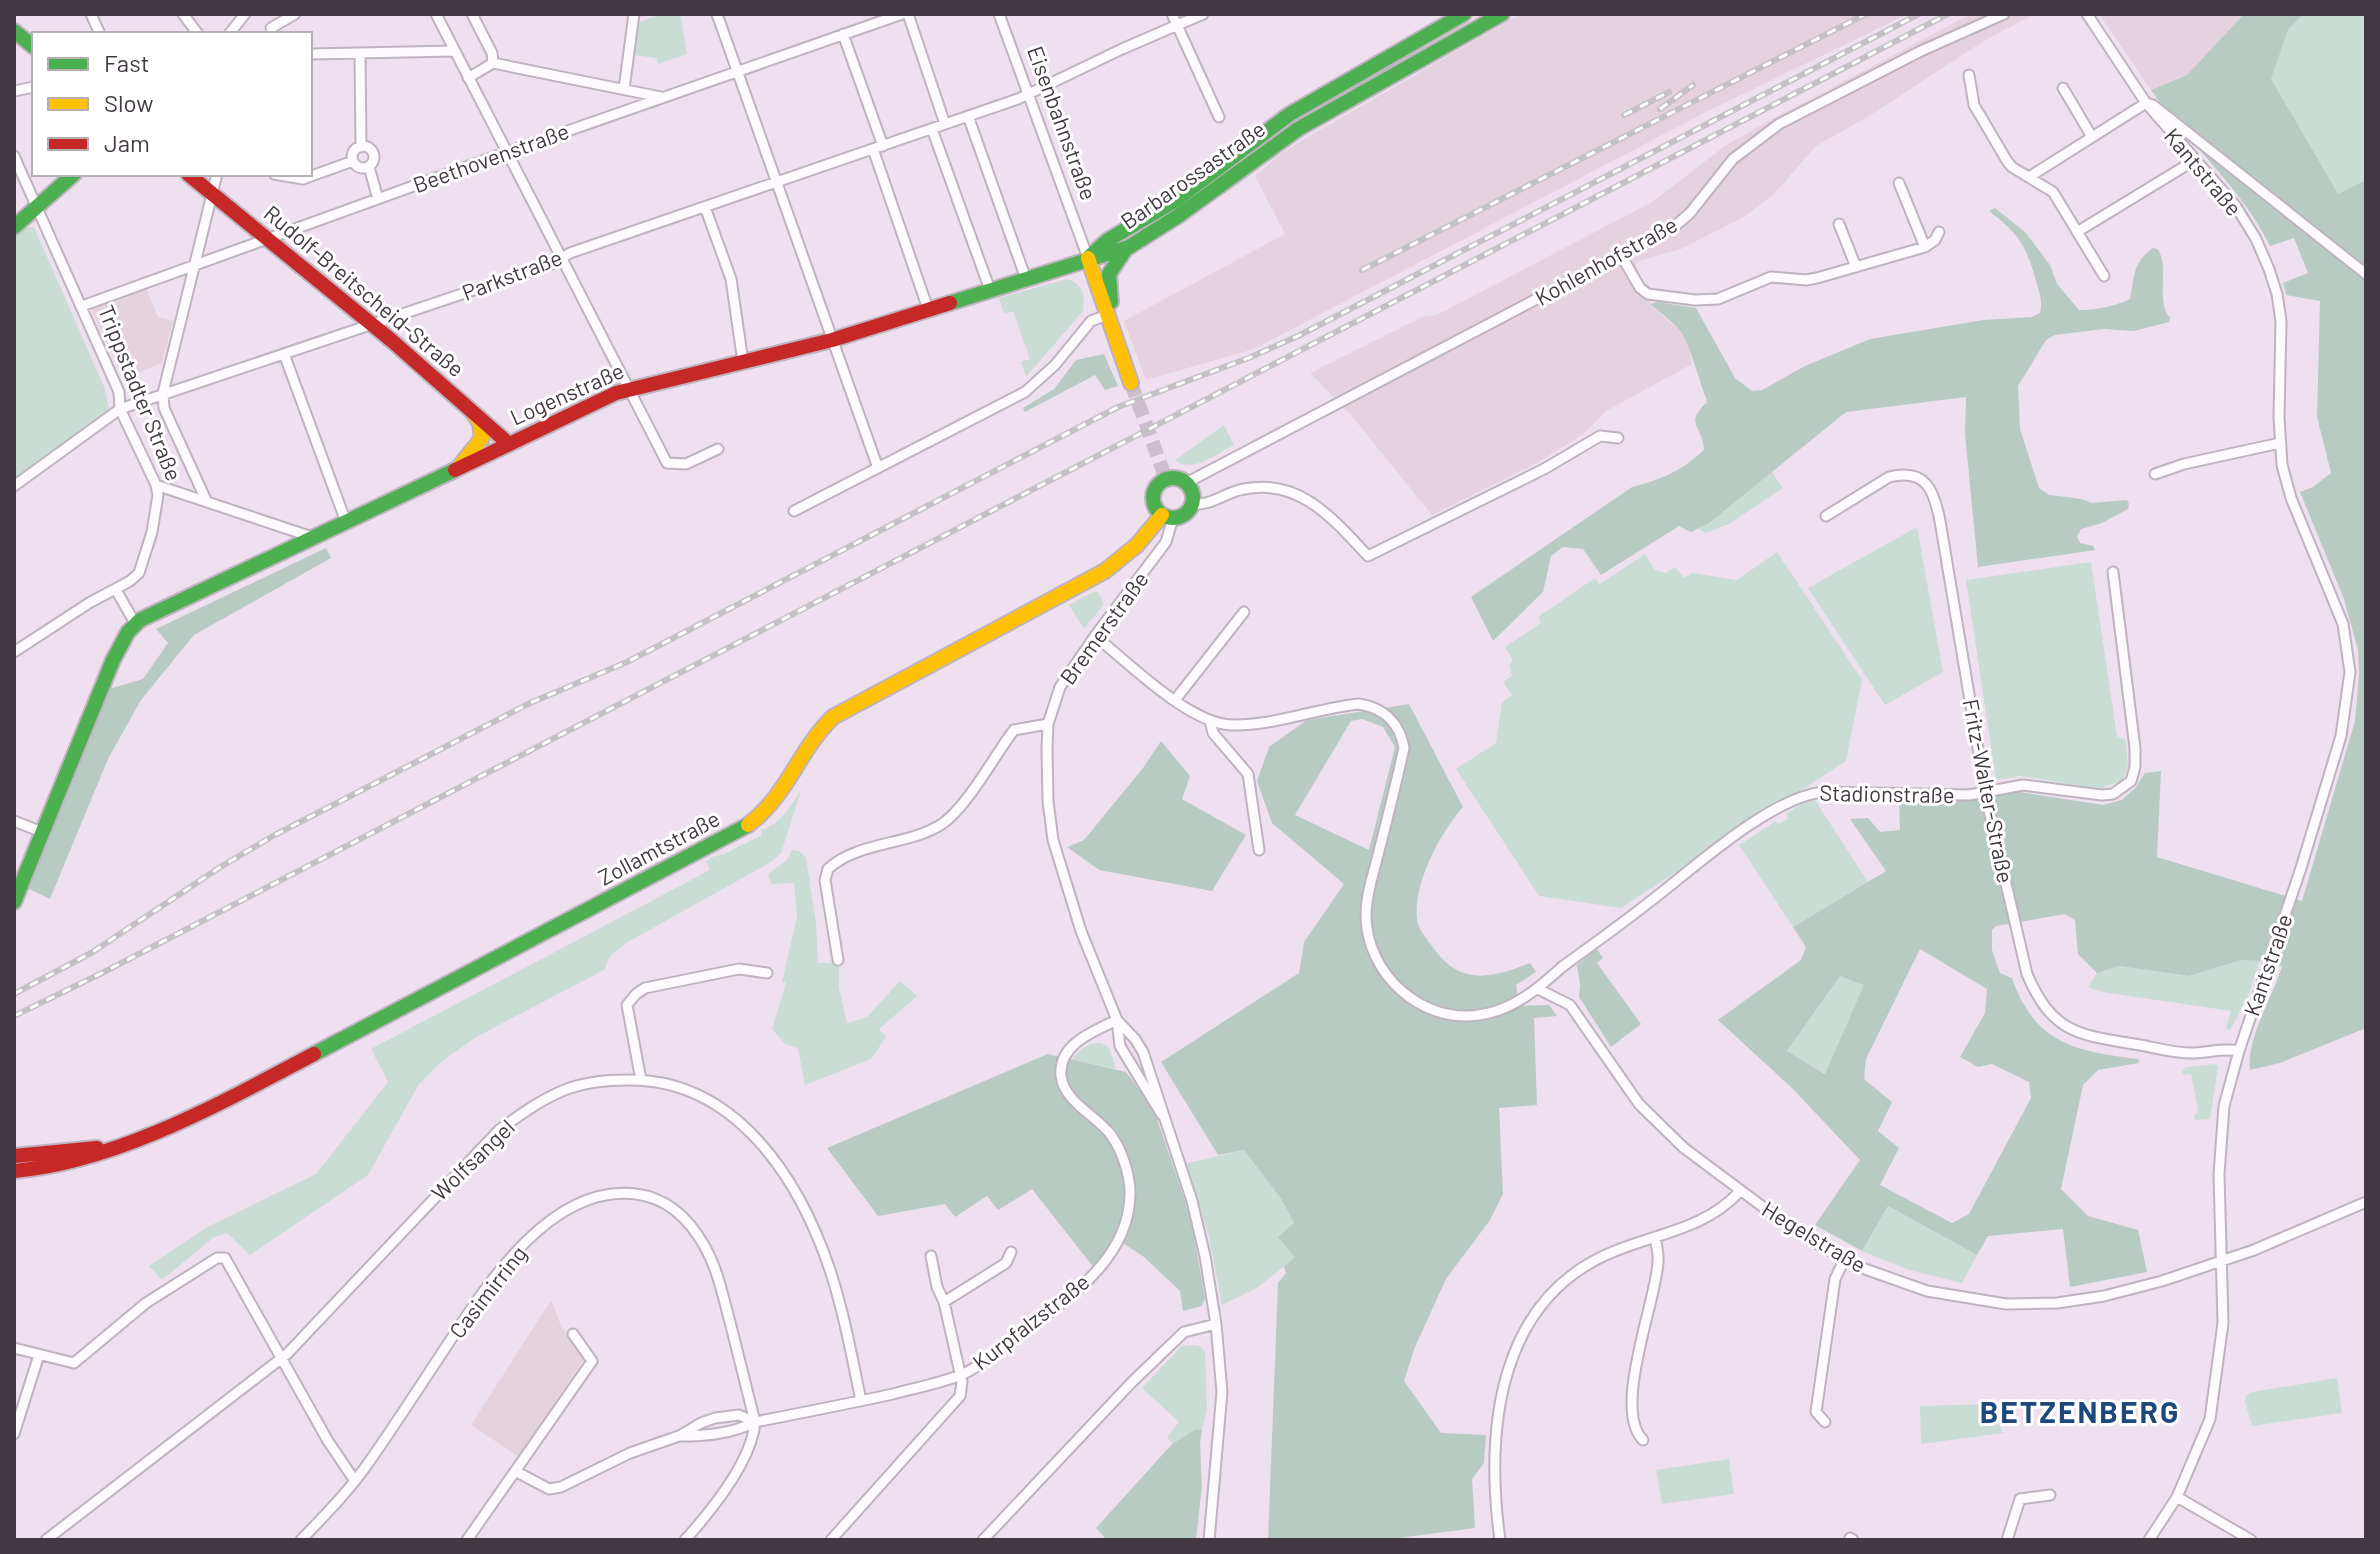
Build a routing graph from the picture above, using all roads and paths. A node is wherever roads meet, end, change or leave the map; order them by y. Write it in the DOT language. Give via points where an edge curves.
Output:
graph roads {
  1 [pos="183,14"];
  2 [pos="245,14"];
  3 [pos="295,14"];
  4 [pos="436,14"];
  5 [pos="472,14"];
  6 [pos="634,14"];
  7 [pos="641,14"];
  8 [pos="717,14"];
  9 [pos="867,14"];
  10 [pos="905,14"];
  11 [pos="999,14"];
  12 [pos="1172,14"];
  13 [pos="1203,14"];
  14 [pos="1464,14"];
  15 [pos="1502,14"];
  16 [pos="2004,14"];
  17 [pos="2087,14"];
  18 [pos="871,25"];
  19 [pos="1177,25"];
  20 [pos="275,29"];
  21 [pos="14,31"];
  22 [pos="196,32"];
  23 [pos="231,32"];
  24 [pos="843,34"];
  25 [pos="32,45"];
  26 [pos="454,51"];
  27 [pos="360,53"];
  28 [pos="312,54"];
  29 [pos="493,63"];
  30 [pos="736,72"];
  31 [pos="1969,75"];
  32 [pos="468,78"];
  33 [pos="2063,88"];
  34 [pos="624,89"];
  35 [pos="1028,94"];
  36 [pos="665,98"];
  37 [pos="2146,103"];
  38 [pos="968,116"];
  39 [pos="1219,117"];
  40 [pos="945,124"];
  41 [pos="932,129"];
  42 [pos="2092,137"];
  43 [pos="361,147"];
  44 [pos="878,147"];
  45 [pos="508,152"];
  46 [pos="14,156"];
  47 [pos="2195,160"];
  48 [pos="353,161"];
  49 [pos="369,167"];
  50 [pos="72,176"];
  51 [pos="190,176"];
  52 [pos="217,176"];
  53 [pos="286,176"];
  54 [pos="311,176"];
  55 [pos="312,176"];
  56 [pos="2029,177"];
  57 [pos="1899,183"];
  58 [pos="775,184"];
  59 [pos="213,195"];
  60 [pos="378,199"];
  61 [pos="36,207"];
  62 [pos="705,207"];
  63 [pos="1839,224"];
  64 [pos="14,227"];
  65 [pos="1939,232"];
  66 [pos="2077,232"];
  67 [pos="265,239"];
  68 [pos="1129,247"];
  69 [pos="1925,247"];
  70 [pos="1621,255"];
  71 [pos="563,258"];
  72 [pos="1088,258"];
  73 [pos="195,264"];
  74 [pos="1856,267"];
  75 [pos="2366,274"];
  76 [pos="2104,276"];
  77 [pos="1026,279"];
  78 [pos="990,290"];
  79 [pos="82,306"];
  80 [pos="928,309"];
  81 [pos="1107,315"];
  82 [pos="373,324"];
  83 [pos="832,340"];
  84 [pos="284,354"];
  85 [pos="743,362"];
  86 [pos="1131,383"];
  87 [pos="630,389"];
  88 [pos="163,393"];
  89 [pos="469,407"];
  90 [pos="120,409"];
  91 [pos="1618,438"];
  92 [pos="2280,443"];
  93 [pos="509,444"];
  94 [pos="718,449"];
  95 [pos="459,468"];
  96 [pos="878,468"];
  97 [pos="2155,474"];
  98 [pos="1186,483"];
  99 [pos="156,485"];
  100 [pos="14,486"];
  101 [pos="206,500"];
  102 [pos="1192,504"];
  103 [pos="794,511"];
  104 [pos="1167,516"];
  105 [pos="1826,516"];
  106 [pos="346,522"];
  107 [pos="313,537"];
  108 [pos="2113,572"];
  109 [pos="116,590"];
  110 [pos="1244,612"];
  111 [pos="135,623"];
  112 [pos="1095,636"];
  113 [pos="16,647"];
  114 [pos="1175,700"];
  115 [pos="1210,721"];
  116 [pos="1048,724"];
  117 [pos="1985,790"];
  118 [pos="14,821"];
  119 [pos="42,832"];
  120 [pos="1259,850"];
  121 [pos="14,902"];
  122 [pos="838,960"];
  123 [pos="767,973"];
  124 [pos="1538,989"];
  125 [pos="1117,1020"];
  126 [pos="2239,1051"];
  127 [pos="641,1080"];
  128 [pos="1162,1115"];
  129 [pos="117,1146"];
  130 [pos="14,1156"];
  131 [pos="14,1171"];
  132 [pos="1740,1191"];
  133 [pos="2366,1202"];
  134 [pos="1655,1237"];
  135 [pos="1011,1252"];
  136 [pos="931,1256"];
  137 [pos="1844,1260"];
  138 [pos="2220,1261"];
  139 [pos="944,1302"];
  140 [pos="1216,1324"];
  141 [pos="573,1334"];
  142 [pos="14,1348"];
  143 [pos="39,1355"];
  144 [pos="281,1359"];
  145 [pos="961,1375"];
  146 [pos="861,1401"];
  147 [pos="755,1422"];
  148 [pos="1825,1422"];
  149 [pos="14,1434"];
  150 [pos="679,1436"];
  151 [pos="1643,1440"];
  152 [pos="515,1471"];
  153 [pos="355,1481"];
  154 [pos="2050,1495"];
  155 [pos="2177,1497"];
  156 [pos="46,1540"];
  157 [pos="301,1540"];
  158 [pos="467,1540"];
  159 [pos="685,1540"];
  160 [pos="831,1540"];
  161 [pos="983,1540"];
  162 [pos="1209,1540"];
  163 [pos="1500,1540"];
  164 [pos="2007,1540"];
  165 [pos="2149,1540"];
  166 [pos="2251,1540"];
  1 -- 22 [label="street"];
  2 -- 23 [label="street"];
  3 -- 20 [label="street"];
  4 -- 26 [label="street"];
  5 -- 29 [label="street"];
  6 -- 7 [label="street"];
  6 -- 34 [label="street"];
  8 -- 30 [label="street"];
  9 -- 18 [label="street"];
  10 -- 18 [label="street, Beethovenstraße"];
  10 -- 40 [label="street"];
  11 -- 35 [label="street, Eisenbahnstraße"];
  12 -- 19 [label="street"];
  13 -- 19 [label="street, Parkstraße"];
  14 -- 72 [label="main road, Barbarossastraße" via="1290,114"];
  15 -- 68 [label="main road, Barbarossastraße" via="1298,129"];
  16 -- 70 [label="street, Kohlenhofstraße" via="1779,124 1733,159 1682,220"];
  17 -- 37 [label="street, Kantstraße"];
  18 -- 24 [label="street, Beethovenstraße"];
  19 -- 35 [label="street, Parkstraße"];
  19 -- 39 [label="street"];
  21 -- 25 [label="main road"];
  24 -- 30 [label="street, Beethovenstraße"];
  24 -- 44 [label="street"];
  26 -- 27 [label="street"];
  26 -- 32 [label="street"];
  27 -- 28 [label="street"];
  27 -- 43 [label="street"];
  29 -- 32 [label="street"];
  29 -- 34 [label="street"];
  30 -- 36 [label="street, Beethovenstraße"];
  30 -- 58 [label="street"];
  31 -- 56 [label="street" via="1980,117 2007,161"];
  32 -- 45 [label="street"];
  33 -- 42 [label="street"];
  34 -- 36 [label="street"];
  35 -- 38 [label="street, Parkstraße"];
  35 -- 72 [label="street, Eisenbahnstraße"];
  36 -- 45 [label="street, Beethovenstraße"];
  37 -- 42 [label="street"];
  37 -- 47 [label="street, Kantstraße"];
  37 -- 75 [label="street"];
  38 -- 40 [label="street, Parkstraße"];
  38 -- 77 [label="street"];
  40 -- 41 [label="street, Parkstraße"];
  41 -- 44 [label="street, Parkstraße"];
  41 -- 78 [label="street"];
  42 -- 56 [label="street"];
  43 -- 48 [label="street"];
  43 -- 49 [label="street" via="374,154"];
  44 -- 58 [label="street, Parkstraße"];
  44 -- 80 [label="street"];
  45 -- 60 [label="street, Beethovenstraße"];
  45 -- 71 [label="street"];
  46 -- 61 [label="street, Trippstadter Straße"];
  47 -- 66 [label="street"];
  47 -- 92 [label="street, Kantstraße" via="2235,205 2256,239 2277,294 2282,337"];
  48 -- 49 [label="street"];
  48 -- 55 [label="street"];
  49 -- 60 [label="street"];
  50 -- 61 [label="main road"];
  51 -- 59 [label="main road, Rudolf-Breitscheid-Straße"];
  52 -- 59 [label="street"];
  53 -- 54 [label="street"];
  56 -- 66 [label="street" via="2053,192"];
  57 -- 69 [label="street"];
  58 -- 62 [label="street, Parkstraße"];
  58 -- 83 [label="street"];
  59 -- 67 [label="main road, Rudolf-Breitscheid-Straße"];
  59 -- 73 [label="street"];
  60 -- 67 [label="street, Beethovenstraße"];
  61 -- 64 [label="main road"];
  61 -- 79 [label="street, Trippstadter Straße"];
  62 -- 71 [label="street, Parkstraße"];
  62 -- 85 [label="street" via="731,279"];
  63 -- 74 [label="street"];
  65 -- 69 [label="street"];
  66 -- 76 [label="street"];
  67 -- 73 [label="street, Beethovenstraße"];
  67 -- 82 [label="main road, Rudolf-Breitscheid-Straße"];
  68 -- 72 [label="main road, Barbarossastraße"];
  68 -- 81 [label="main road" via="1110,265"];
  69 -- 74 [label="street"];
  70 -- 74 [label="street" via="1644,291 1695,300 1728,297 1771,277 1806,280"];
  70 -- 98 [label="street, Kohlenhofstraße"];
  71 -- 82 [label="street, Parkstraße"];
  71 -- 87 [label="street"];
  72 -- 77 [label="main road, Logenstraße"];
  72 -- 81 [label="main road, Eisenbahnstraße"];
  73 -- 79 [label="street, Beethovenstraße"];
  73 -- 88 [label="street"];
  77 -- 78 [label="main road, Logenstraße"];
  78 -- 80 [label="main road, Logenstraße"];
  79 -- 90 [label="street, Trippstadter Straße" via="119,392"];
  80 -- 83 [label="main road, Logenstraße"];
  81 -- 86 [label="main road, Eisenbahnstraße"];
  81 -- 96 [label="street" via="1091,321 1025,392"];
  82 -- 84 [label="street, Parkstraße"];
  82 -- 89 [label="main road, Rudolf-Breitscheid-Straße"];
  83 -- 85 [label="main road, Logenstraße"];
  83 -- 96 [label="street"];
  84 -- 88 [label="street, Parkstraße"];
  84 -- 106 [label="street"];
  85 -- 87 [label="main road, Logenstraße"];
  87 -- 93 [label="main road, Logenstraße"];
  87 -- 94 [label="street" via="667,463 686,464"];
  88 -- 90 [label="street, Parkstraße"];
  88 -- 101 [label="street, Trippstadter Straße" via="164,408"];
  89 -- 93 [label="main road, Rudolf-Breitscheid-Straße"];
  89 -- 95 [label="main road" via="482,438"];
  90 -- 99 [label="street, Trippstadter Straße"];
  90 -- 100 [label="street, Parkstraße"];
  91 -- 102 [label="street" via="1600,436 1368,556 1314,502 1285,489 1244,489 1203,505"];
  92 -- 97 [label="street"];
  92 -- 126 [label="street, Kantstraße" via="2291,498 2343,624 2349,695 2316,819"];
  93 -- 95 [label="main road, Logenstraße"];
  95 -- 106 [label="main road, Logenstraße"];
  96 -- 103 [label="street"];
  98 -- 102 [label="main road"];
  98 -- 104 [label="main road" via="1165,475 1156,486 1154,506"];
  99 -- 101 [label="street"];
  99 -- 109 [label="street, Trippstadter Straße" via="157,505 144,560 139,573"];
  101 -- 107 [label="street"];
  102 -- 104 [label="main road" via="1182,515"];
  104 -- 112 [label="street, Bremerstraße" via="1171,533 1166,542"];
  104 -- 129 [label="main road, Zollamtstraße" via="1105,571 833,717 812,738 774,806 747,826 221,1103"];
  105 -- 117 [label="street, Fritz-Walter-Straße" via="1901,474 1915,475 1932,492"];
  106 -- 107 [label="main road, Logenstraße"];
  107 -- 111 [label="main road, Logenstraße"];
  108 -- 117 [label="street, Stadionstraße" via="2135,748 2131,781 2102,795 2023,785"];
  109 -- 111 [label="street"];
  109 -- 113 [label="street, Trippstadter Straße"];
  110 -- 114 [label="street"];
  111 -- 119 [label="main road" via="113,660"];
  112 -- 114 [label="street"];
  112 -- 116 [label="street, Bremerstraße" via="1060,687"];
  114 -- 115 [label="street"];
  115 -- 120 [label="street" via="1213,733 1248,774"];
  115 -- 124 [label="street, Stadionstraße" via="1244,724 1359,704 1390,717 1404,748 1366,911 1375,956 1406,996 1456,1016 1501,1009"];
  116 -- 122 [label="street" via="1014,730 942,824 847,857 828,869 825,880"];
  116 -- 125 [label="street, Bremerstraße" via="1053,840 1081,931"];
  117 -- 124 [label="street, Stadionstraße" via="1969,795 1800,796 1722,847"];
  117 -- 126 [label="street, Fritz-Walter-Straße" via="2027,974 2053,1017 2091,1037 2190,1053"];
  118 -- 119 [label="street"];
  119 -- 121 [label="main road"];
  123 -- 127 [label="street" via="739,969 636,994 627,1005"];
  124 -- 132 [label="street, Hegelstraße" via="1570,1005 1651,1117"];
  125 -- 128 [label="street, Bremerstraße" via="1120,1046"];
  125 -- 128 [label="street, Bremerstraße" via="1143,1052"];
  125 -- 145 [label="street, Kurpfalzstraße" via="1076,1042 1061,1066 1063,1085 1111,1135 1126,1170 1130,1191 1121,1238 1063,1302"];
  126 -- 138 [label="street, Kantstraße" via="2221,1127"];
  127 -- 144 [label="street, Wolfsangel" via="567,1089 499,1130"];
  127 -- 146 [label="street, Wolfsangel" via="674,1085 712,1100 741,1122 777,1165 809,1219 829,1268"];
  128 -- 140 [label="street, Bremerstraße" via="1192,1201"];
  129 -- 130 [label="main road, Zollamtstraße"];
  129 -- 131 [label="main road, Zollamtstraße" via="63,1166"];
  132 -- 134 [label="street" via="1707,1218"];
  132 -- 137 [label="street, Hegelstraße"];
  133 -- 138 [label="street, Hegelstraße"];
  134 -- 151 [label="street" via="1659,1261 1631,1394 1636,1430"];
  134 -- 163 [label="street" via="1600,1257 1579,1271 1547,1299 1521,1337 1505,1377 1495,1435"];
  135 -- 139 [label="street" via="1006,1263"];
  136 -- 139 [label="street"];
  137 -- 138 [label="street, Hegelstraße" via="1927,1291 2030,1305 2127,1291"];
  137 -- 148 [label="street" via="1835,1279 1816,1412"];
  138 -- 155 [label="street, Kantstraße" via="2223,1323 2210,1419"];
  139 -- 145 [label="street"];
  140 -- 161 [label="street" via="1184,1332"];
  140 -- 162 [label="street, Bremerstraße" via="1222,1392"];
  141 -- 152 [label="street" via="592,1361"];
  142 -- 143 [label="street"];
  143 -- 144 [label="street" via="81,1360 146,1303 225,1258"];
  143 -- 149 [label="street"];
  144 -- 153 [label="street"];
  144 -- 156 [label="street, Wolfsangel"];
  145 -- 146 [label="street, Kurpfalzstraße"];
  145 -- 160 [label="street" via="960,1396"];
  146 -- 147 [label="street, Kurpfalzstraße"];
  147 -- 150 [label="street, Kurpfalzstraße" via="704,1436"];
  147 -- 150 [label="street, Kurpfalzstraße" via="739,1415 715,1418"];
  147 -- 153 [label="street, Casimirring" via="717,1274 697,1234 679,1213 659,1201 608,1194 549,1221 506,1263"];
  147 -- 159 [label="street" via="754,1438 735,1473"];
  150 -- 152 [label="street, Kurpfalzstraße" via="561,1487 549,1489"];
  152 -- 158 [label="street"];
  153 -- 157 [label="street, Casimirring"];
  154 -- 164 [label="street" via="2020,1499"];
  155 -- 165 [label="street, Kantstraße"];
  155 -- 166 [label="street"];
}
